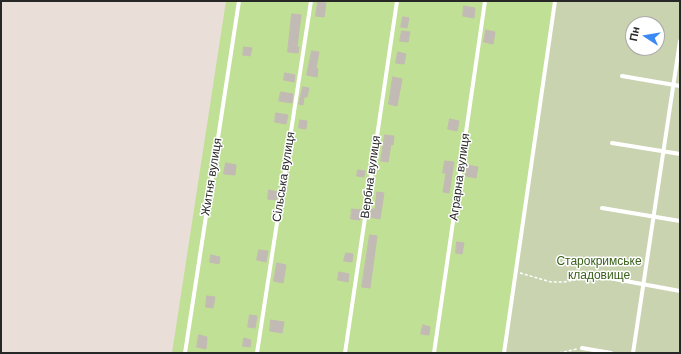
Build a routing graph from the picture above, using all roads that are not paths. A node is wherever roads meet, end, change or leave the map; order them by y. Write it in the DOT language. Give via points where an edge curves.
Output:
graph roads {
  1 [pos="239,1"];
  2 [pos="311,1"];
  3 [pos="397,1"];
  4 [pos="485,1"];
  5 [pos="555,1"];
  6 [pos="680,41"];
  7 [pos="622,76"];
  8 [pos="674,85"];
  9 [pos="680,86"];
  10 [pos="612,144"];
  11 [pos="664,152"];
  12 [pos="680,154"];
  13 [pos="602,208"];
  14 [pos="654,216"];
  15 [pos="680,221"];
  16 [pos="593,275"];
  17 [pos="643,284"];
  18 [pos="680,291"];
  19 [pos="582,348"];
  20 [pos="185,353"];
  21 [pos="257,353"];
  22 [pos="345,353"];
  23 [pos="434,353"];
  24 [pos="504,353"];
  25 [pos="611,353"];
  26 [pos="633,353"];
  1 -- 20 [label="lane, Житня вулиця"];
  2 -- 21 [label="lane, Сільська вулиця"];
  3 -- 22 [label="lane, Вербна вулиця"];
  4 -- 23 [label="lane, Аграрна вулиця"];
  5 -- 24 [label="lane"];
  6 -- 8 [label="lane"];
  7 -- 8 [label="lane"];
  8 -- 9 [label="lane"];
  8 -- 11 [label="lane"];
  10 -- 11 [label="lane"];
  11 -- 12 [label="lane"];
  11 -- 14 [label="lane"];
  13 -- 14 [label="lane"];
  14 -- 15 [label="lane"];
  14 -- 17 [label="lane"];
  16 -- 17 [label="lane"];
  17 -- 18 [label="lane"];
  17 -- 26 [label="lane"];
  19 -- 25 [label="lane"];
}
